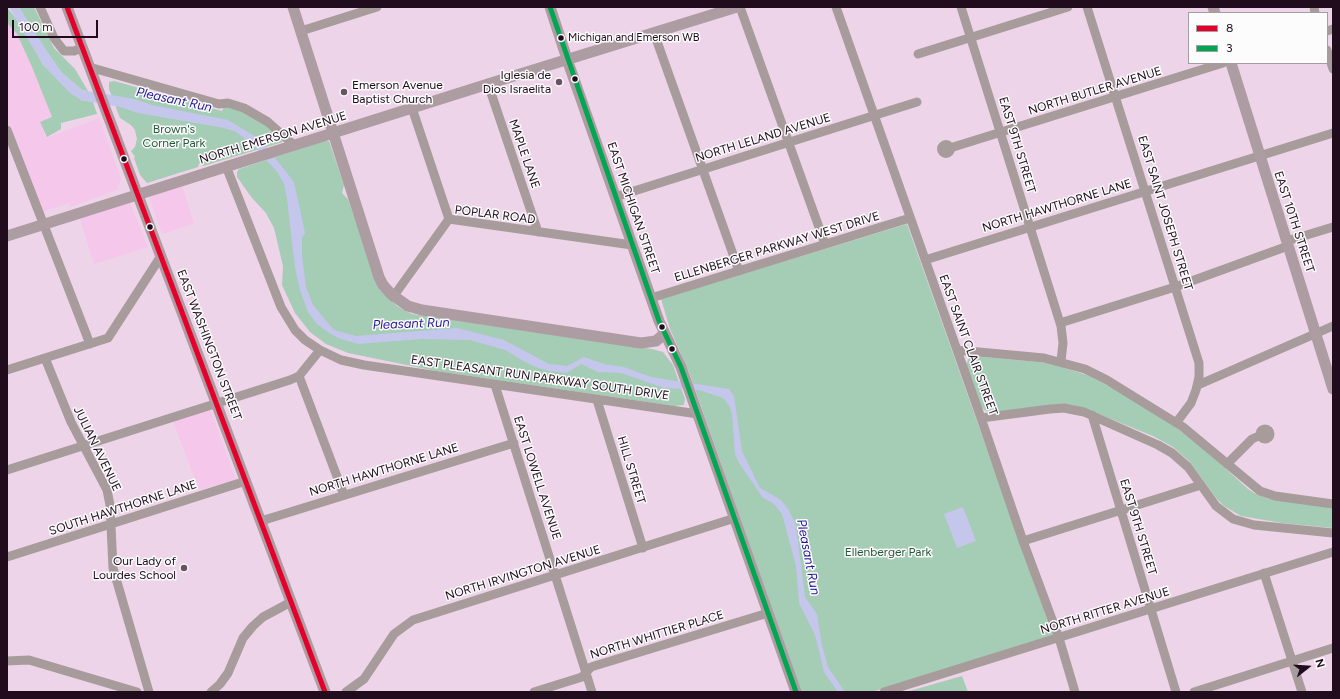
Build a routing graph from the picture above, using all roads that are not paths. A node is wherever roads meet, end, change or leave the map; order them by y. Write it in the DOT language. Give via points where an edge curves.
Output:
graph roads {
  1 [pos="40,7"];
  2 [pos="66,7"];
  3 [pos="293,7"];
  4 [pos="377,7"];
  5 [pos="550,7"];
  6 [pos="737,7"];
  7 [pos="740,7"];
  8 [pos="836,7"];
  9 [pos="961,7"];
  10 [pos="1068,7"];
  11 [pos="1087,7"];
  12 [pos="301,31"];
  13 [pos="654,33"];
  14 [pos="971,37"];
  15 [pos="82,48"];
  16 [pos="1328,53"];
  17 [pos="918,54"];
  18 [pos="567,60"];
  19 [pos="1220,64"];
  20 [pos="1231,64"];
  21 [pos="89,67"];
  22 [pos="1333,69"];
  23 [pos="488,84"];
  24 [pos="1115,97"];
  25 [pos="917,102"];
  26 [pos="412,108"];
  27 [pos="874,116"];
  28 [pos="7,130"];
  29 [pos="1001,132"];
  30 [pos="333,133"];
  31 [pos="1333,133"];
  32 [pos="788,142"];
  33 [pos="294,145"];
  34 [pos="950,148"];
  35 [pos="1260,156"];
  36 [pos="226,166"];
  37 [pos="702,169"];
  38 [pos="1145,191"];
  39 [pos="138,195"];
  40 [pos="615,197"];
  41 [pos="910,218"];
  42 [pos="450,219"];
  43 [pos="43,225"];
  44 [pos="1030,227"];
  45 [pos="1333,227"];
  46 [pos="538,232"];
  47 [pos="7,236"];
  48 [pos="1287,243"];
  49 [pos="825,244"];
  50 [pos="632,245"];
  51 [pos="161,256"];
  52 [pos="925,260"];
  53 [pos="739,271"];
  54 [pos="1175,287"];
  55 [pos="394,296"];
  56 [pos="651,298"];
  57 [pos="1060,323"];
  58 [pos="1333,326"];
  59 [pos="664,334"];
  60 [pos="1316,334"];
  61 [pos="90,344"];
  62 [pos="320,350"];
  63 [pos="957,350"];
  64 [pos="45,358"];
  65 [pos="1061,361"];
  66 [pos="7,370"];
  67 [pos="299,376"];
  68 [pos="495,385"];
  69 [pos="1198,385"];
  70 [pos="1333,389"];
  71 [pos="597,400"];
  72 [pos="217,403"];
  73 [pos="698,414"];
  74 [pos="1092,415"];
  75 [pos="980,421"];
  76 [pos="1176,423"];
  77 [pos="1260,435"];
  78 [pos="514,443"];
  79 [pos="83,446"];
  80 [pos="1227,464"];
  81 [pos="7,470"];
  82 [pos="246,481"];
  83 [pos="1200,485"];
  84 [pos="344,495"];
  85 [pos="1333,504"];
  86 [pos="1120,510"];
  87 [pos="735,518"];
  88 [pos="261,522"];
  89 [pos="110,524"];
  90 [pos="1333,533"];
  91 [pos="1023,540"];
  92 [pos="643,548"];
  93 [pos="1333,552"];
  94 [pos="7,557"];
  95 [pos="1264,573"];
  96 [pos="556,575"];
  97 [pos="291,602"];
  98 [pos="1150,609"];
  99 [pos="768,613"];
  100 [pos="1059,638"];
  101 [pos="1333,648"];
  102 [pos="7,661"];
  103 [pos="1292,661"];
  104 [pos="586,672"];
  105 [pos="108,688"];
  106 [pos="137,692"];
  107 [pos="149,692"];
  108 [pos="211,692"];
  109 [pos="325,692"];
  110 [pos="346,692"];
  111 [pos="534,692"];
  112 [pos="592,692"];
  113 [pos="796,692"];
  114 [pos="884,692"];
  115 [pos="1076,692"];
  116 [pos="1176,692"];
  117 [pos="1194,692"];
  118 [pos="1302,692"];
  1 -- 15 [label="street" via="54,38 64,51"];
  2 -- 15 [label="main road, EAST WASHINGTON STREET"];
  3 -- 12 [label="main road"];
  4 -- 12 [label="street"];
  5 -- 18 [label="main road, EAST MICHIGAN STREET"];
  6 -- 13 [label="main road, NORTH EMERSON AVENUE"];
  7 -- 32 [label="street"];
  8 -- 27 [label="street, EAST SAINT CLAIR STREET"];
  9 -- 14 [label="street, EAST 9TH STREET"];
  10 -- 14 [label="street"];
  11 -- 24 [label="street, EAST SAINT JOSEPH STREET"];
  12 -- 30 [label="main road"];
  13 -- 18 [label="main road, NORTH EMERSON AVENUE"];
  13 -- 37 [label="street"];
  14 -- 17 [label="street"];
  14 -- 29 [label="street, EAST 9TH STREET"];
  15 -- 21 [label="main road, EAST WASHINGTON STREET"];
  16 -- 22 [label="street"];
  18 -- 23 [label="main road, NORTH EMERSON AVENUE"];
  18 -- 40 [label="main road, EAST MICHIGAN STREET"];
  19 -- 24 [label="street, NORTH BUTLER AVENUE"];
  20 -- 35 [label="main road, EAST 10TH STREET"];
  21 -- 33 [label="street" via="219,104 244,108 268,122"];
  21 -- 39 [label="main road, EAST WASHINGTON STREET"];
  23 -- 26 [label="main road, NORTH EMERSON AVENUE"];
  23 -- 46 [label="street, MAPLE LANE"];
  24 -- 29 [label="street, NORTH BUTLER AVENUE"];
  24 -- 38 [label="street, EAST SAINT JOSEPH STREET"];
  25 -- 27 [label="street, NORTH LELAND AVENUE"];
  26 -- 30 [label="main road, NORTH EMERSON AVENUE"];
  26 -- 42 [label="street"];
  27 -- 32 [label="street, NORTH LELAND AVENUE"];
  27 -- 41 [label="street, EAST SAINT CLAIR STREET"];
  28 -- 43 [label="street"];
  29 -- 34 [label="street, NORTH BUTLER AVENUE"];
  29 -- 44 [label="street, EAST 9TH STREET"];
  30 -- 33 [label="main road, NORTH EMERSON AVENUE"];
  30 -- 55 [label="main road" via="379,277 385,288"];
  31 -- 35 [label="street, NORTH HAWTHORNE LANE"];
  32 -- 37 [label="street, NORTH LELAND AVENUE"];
  32 -- 49 [label="street"];
  33 -- 36 [label="main road, NORTH EMERSON AVENUE"];
  35 -- 38 [label="street, NORTH HAWTHORNE LANE"];
  35 -- 48 [label="main road, EAST 10TH STREET"];
  36 -- 39 [label="main road, NORTH EMERSON AVENUE"];
  36 -- 62 [label="street, EAST PLEASANT RUN PARKWAY SOUTH DRIVE" via="281,307 295,330"];
  37 -- 40 [label="street, NORTH LELAND AVENUE"];
  37 -- 53 [label="street"];
  38 -- 44 [label="street, NORTH HAWTHORNE LANE"];
  38 -- 54 [label="street, EAST SAINT JOSEPH STREET"];
  39 -- 43 [label="main road, NORTH EMERSON AVENUE"];
  39 -- 51 [label="main road, EAST WASHINGTON STREET"];
  40 -- 50 [label="main road, EAST MICHIGAN STREET"];
  41 -- 49 [label="street, ELLENBERGER PARKWAY WEST DRIVE"];
  41 -- 52 [label="street, EAST SAINT CLAIR STREET"];
  42 -- 46 [label="street, POPLAR ROAD"];
  42 -- 55 [label="street, POPLAR ROAD"];
  43 -- 47 [label="main road, NORTH EMERSON AVENUE"];
  43 -- 61 [label="street"];
  44 -- 52 [label="street, NORTH HAWTHORNE LANE"];
  44 -- 57 [label="street, EAST 9TH STREET"];
  45 -- 48 [label="street"];
  46 -- 50 [label="street, POPLAR ROAD"];
  48 -- 54 [label="street"];
  48 -- 60 [label="main road, EAST 10TH STREET"];
  49 -- 53 [label="street, ELLENBERGER PARKWAY WEST DRIVE"];
  50 -- 56 [label="main road, EAST MICHIGAN STREET"];
  51 -- 61 [label="street" via="108,338"];
  51 -- 72 [label="main road, EAST WASHINGTON STREET"];
  52 -- 63 [label="street, EAST SAINT CLAIR STREET"];
  53 -- 56 [label="street, ELLENBERGER PARKWAY WEST DRIVE"];
  54 -- 57 [label="street"];
  54 -- 69 [label="street, EAST SAINT JOSEPH STREET" via="1199,363"];
  55 -- 59 [label="main road" via="408,306 422,310 641,343 654,342"];
  56 -- 59 [label="main road, EAST MICHIGAN STREET"];
  57 -- 65 [label="street, EAST 9TH STREET"];
  58 -- 60 [label="street"];
  59 -- 73 [label="main road, EAST MICHIGAN STREET" via="681,367"];
  60 -- 69 [label="street"];
  60 -- 70 [label="main road, EAST 10TH STREET"];
  61 -- 64 [label="street"];
  62 -- 67 [label="street"];
  62 -- 68 [label="street, EAST PLEASANT RUN PARKWAY SOUTH DRIVE" via="356,364"];
  63 -- 65 [label="street" via="1033,356"];
  63 -- 75 [label="street, EAST SAINT CLAIR STREET"];
  64 -- 66 [label="street"];
  64 -- 79 [label="street, JULIAN AVENUE"];
  65 -- 76 [label="street" via="1100,376"];
  67 -- 72 [label="street"];
  67 -- 84 [label="street"];
  68 -- 71 [label="street, EAST PLEASANT RUN PARKWAY SOUTH DRIVE"];
  68 -- 78 [label="street, EAST LOWELL AVENUE"];
  69 -- 76 [label="street, EAST SAINT JOSEPH STREET" via="1191,403"];
  71 -- 73 [label="street, EAST PLEASANT RUN PARKWAY SOUTH DRIVE"];
  71 -- 92 [label="street, HILL STREET"];
  72 -- 79 [label="street"];
  72 -- 82 [label="main road, EAST WASHINGTON STREET"];
  73 -- 87 [label="main road"];
  74 -- 75 [label="street" via="1077,410 1057,409"];
  74 -- 83 [label="street" via="1170,451 1184,463"];
  74 -- 86 [label="street, EAST 9TH STREET"];
  75 -- 91 [label="street, EAST SAINT CLAIR STREET"];
  76 -- 80 [label="street"];
  77 -- 80 [label="street" via="1252,439"];
  78 -- 84 [label="street, NORTH HAWTHORNE LANE"];
  78 -- 96 [label="street, EAST LOWELL AVENUE"];
  79 -- 81 [label="street"];
  79 -- 89 [label="street, JULIAN AVENUE" via="107,490"];
  80 -- 85 [label="street" via="1265,494"];
  82 -- 88 [label="main road, EAST WASHINGTON STREET"];
  82 -- 89 [label="street, SOUTH HAWTHORNE LANE"];
  83 -- 86 [label="street"];
  83 -- 90 [label="street" via="1218,508 1240,522"];
  84 -- 88 [label="street, NORTH HAWTHORNE LANE"];
  86 -- 91 [label="street"];
  86 -- 98 [label="street, EAST 9TH STREET"];
  87 -- 92 [label="street, NORTH IRVINGTON AVENUE"];
  87 -- 99 [label="main road"];
  88 -- 97 [label="main road, EAST WASHINGTON STREET"];
  89 -- 94 [label="street, SOUTH HAWTHORNE LANE"];
  89 -- 107 [label="street, JULIAN AVENUE" via="113,568"];
  91 -- 100 [label="street, EAST SAINT CLAIR STREET"];
  92 -- 96 [label="street, NORTH IRVINGTON AVENUE"];
  93 -- 95 [label="street, NORTH RITTER AVENUE"];
  95 -- 98 [label="street, NORTH RITTER AVENUE"];
  95 -- 103 [label="street"];
  96 -- 104 [label="street, EAST LOWELL AVENUE"];
  96 -- 110 [label="street, NORTH IRVINGTON AVENUE" via="408,622 390,638 364,679"];
  97 -- 108 [label="street" via="263,617 249,629 241,641 228,673"];
  97 -- 109 [label="main road, EAST WASHINGTON STREET"];
  98 -- 100 [label="street, NORTH RITTER AVENUE"];
  98 -- 116 [label="street, EAST 9TH STREET"];
  99 -- 104 [label="street, NORTH WHITTIER PLACE" via="591,668"];
  99 -- 113 [label="main road"];
  100 -- 114 [label="street, NORTH RITTER AVENUE"];
  100 -- 115 [label="street, EAST SAINT CLAIR STREET"];
  101 -- 103 [label="street"];
  102 -- 105 [label="street" via="29,660"];
  103 -- 117 [label="street"];
  103 -- 118 [label="street"];
  104 -- 111 [label="street, NORTH WHITTIER PLACE" via="581,678"];
  104 -- 112 [label="street, EAST LOWELL AVENUE"];
  105 -- 106 [label="street"];
}
